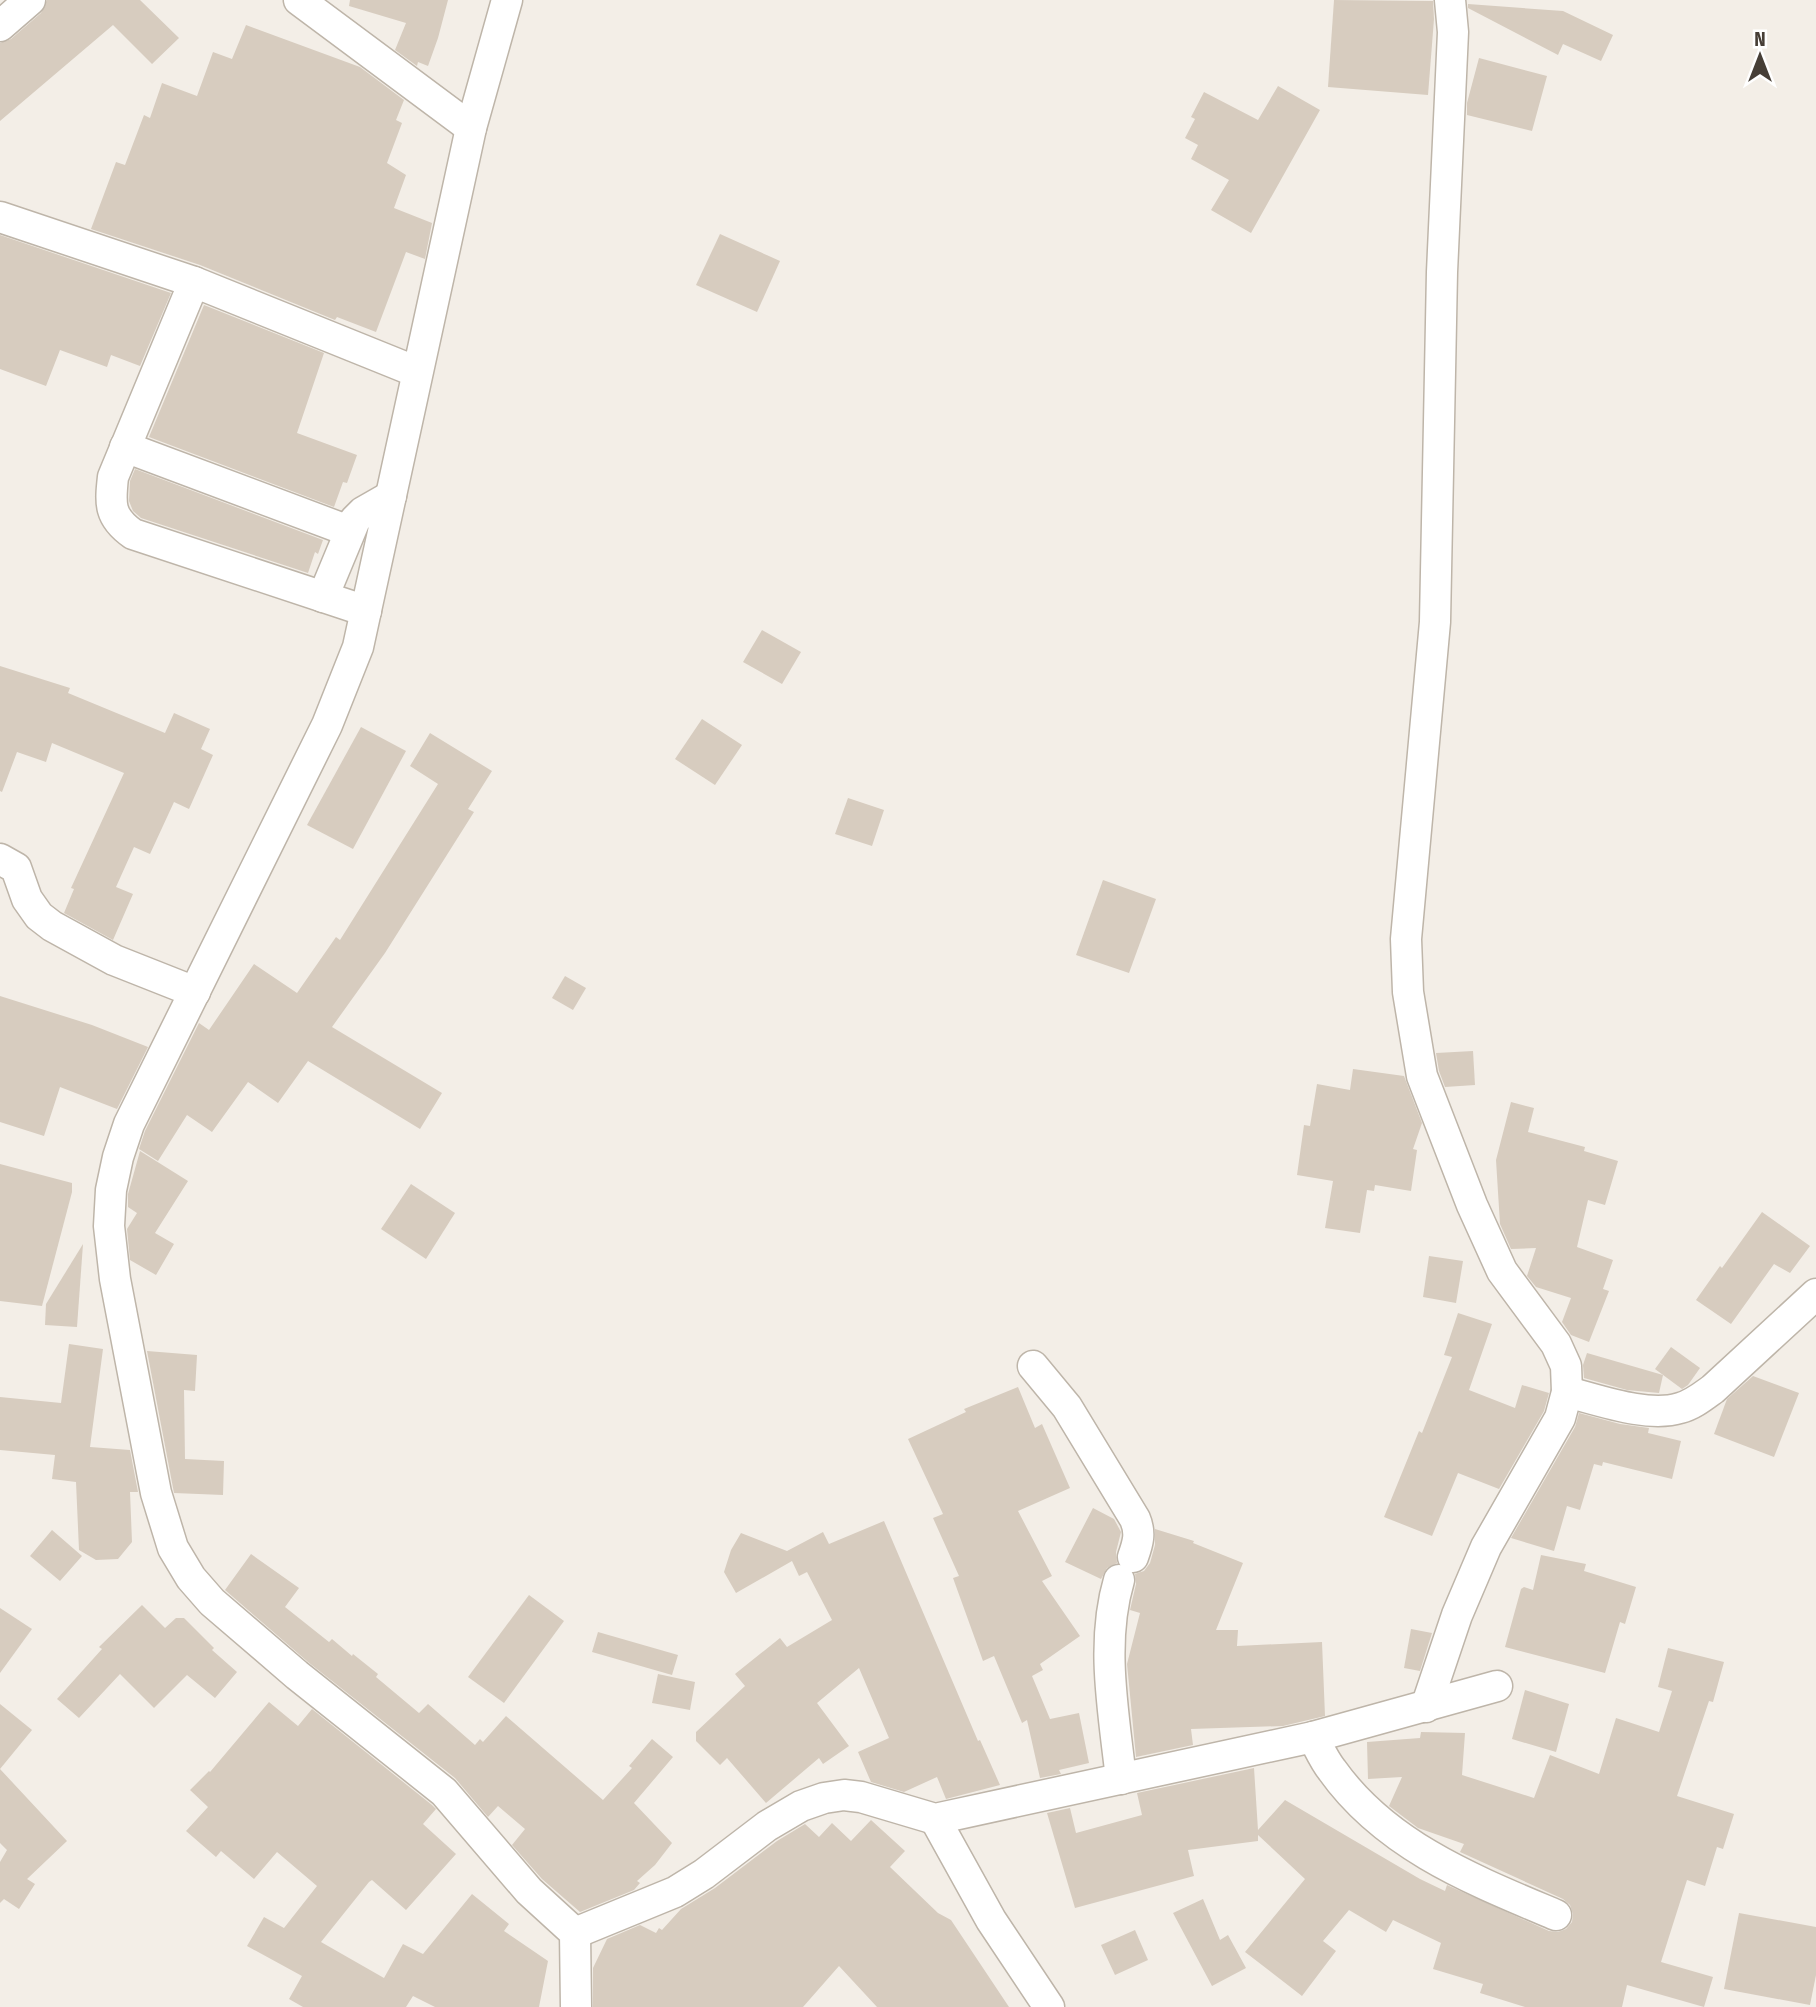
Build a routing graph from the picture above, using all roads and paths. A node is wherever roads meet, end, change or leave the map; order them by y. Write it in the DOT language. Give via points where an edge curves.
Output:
graph roads {
  1 [pos="30,0"];
  2 [pos="299,0"];
  3 [pos="507,0"];
  4 [pos="1450,0"];
  5 [pos="0,26"];
  6 [pos="471,128"];
  7 [pos="0,217"];
  8 [pos="194,282"];
  9 [pos="417,372"];
  10 [pos="125,447"];
  11 [pos="391,496"];
  12 [pos="349,531"];
  13 [pos="323,597"];
  14 [pos="366,611"];
  15 [pos="0,859"];
  16 [pos="195,992"];
  17 [pos="1816,1294"];
  18 [pos="1034,1366"];
  19 [pos="1567,1392"];
  20 [pos="1497,1686"];
  21 [pos="1426,1707"];
  22 [pos="1313,1737"];
  23 [pos="1121,1779"];
  24 [pos="935,1819"];
  25 [pos="1556,1915"];
  26 [pos="575,1933"];
  27 [pos="576,2007"];
  28 [pos="1049,2007"];
  1 -- 5 [label="street"];
  2 -- 6 [label="street"];
  3 -- 6 [label="street"];
  4 -- 19 [label="street" via="1453,32 1441,272 1435,622 1406,939 1408,992 1422,1076 1467,1192 1502,1271 1556,1344 1566,1366"];
  6 -- 9 [label="street"];
  7 -- 8 [label="street"];
  8 -- 9 [label="street"];
  8 -- 10 [label="street"];
  9 -- 11 [label="street"];
  10 -- 12 [label="street"];
  10 -- 13 [label="street" via="111,497 113,515 120,525 133,534"];
  11 -- 12 [label="street" via="363,512"];
  11 -- 14 [label="street"];
  12 -- 13 [label="street"];
  13 -- 14 [label="street"];
  14 -- 16 [label="street" via="358,647 327,725"];
  15 -- 16 [label="street" via="16,868 27,900 52,926 114,960"];
  16 -- 26 [label="street" via="129,1124 113,1179 110,1214 115,1279 156,1493 173,1548 212,1602 444,1792 529,1891"];
  17 -- 19 [label="street" via="1713,1389 1678,1409 1637,1409"];
  18 -- 23 [label="street" via="1067,1407 1139,1528 1113,1605 1110,1662"];
  19 -- 21 [label="street" via="1560,1418 1486,1547"];
  20 -- 21 [label="street"];
  21 -- 22 [label="street"];
  22 -- 23 [label="street"];
  22 -- 25 [label="street" via="1352,1795 1413,1848"];
  23 -- 24 [label="street"];
  24 -- 26 [label="street" via="861,1797 824,1798 767,1826 675,1892"];
  24 -- 28 [label="street" via="991,1920"];
  26 -- 27 [label="street"];
}
